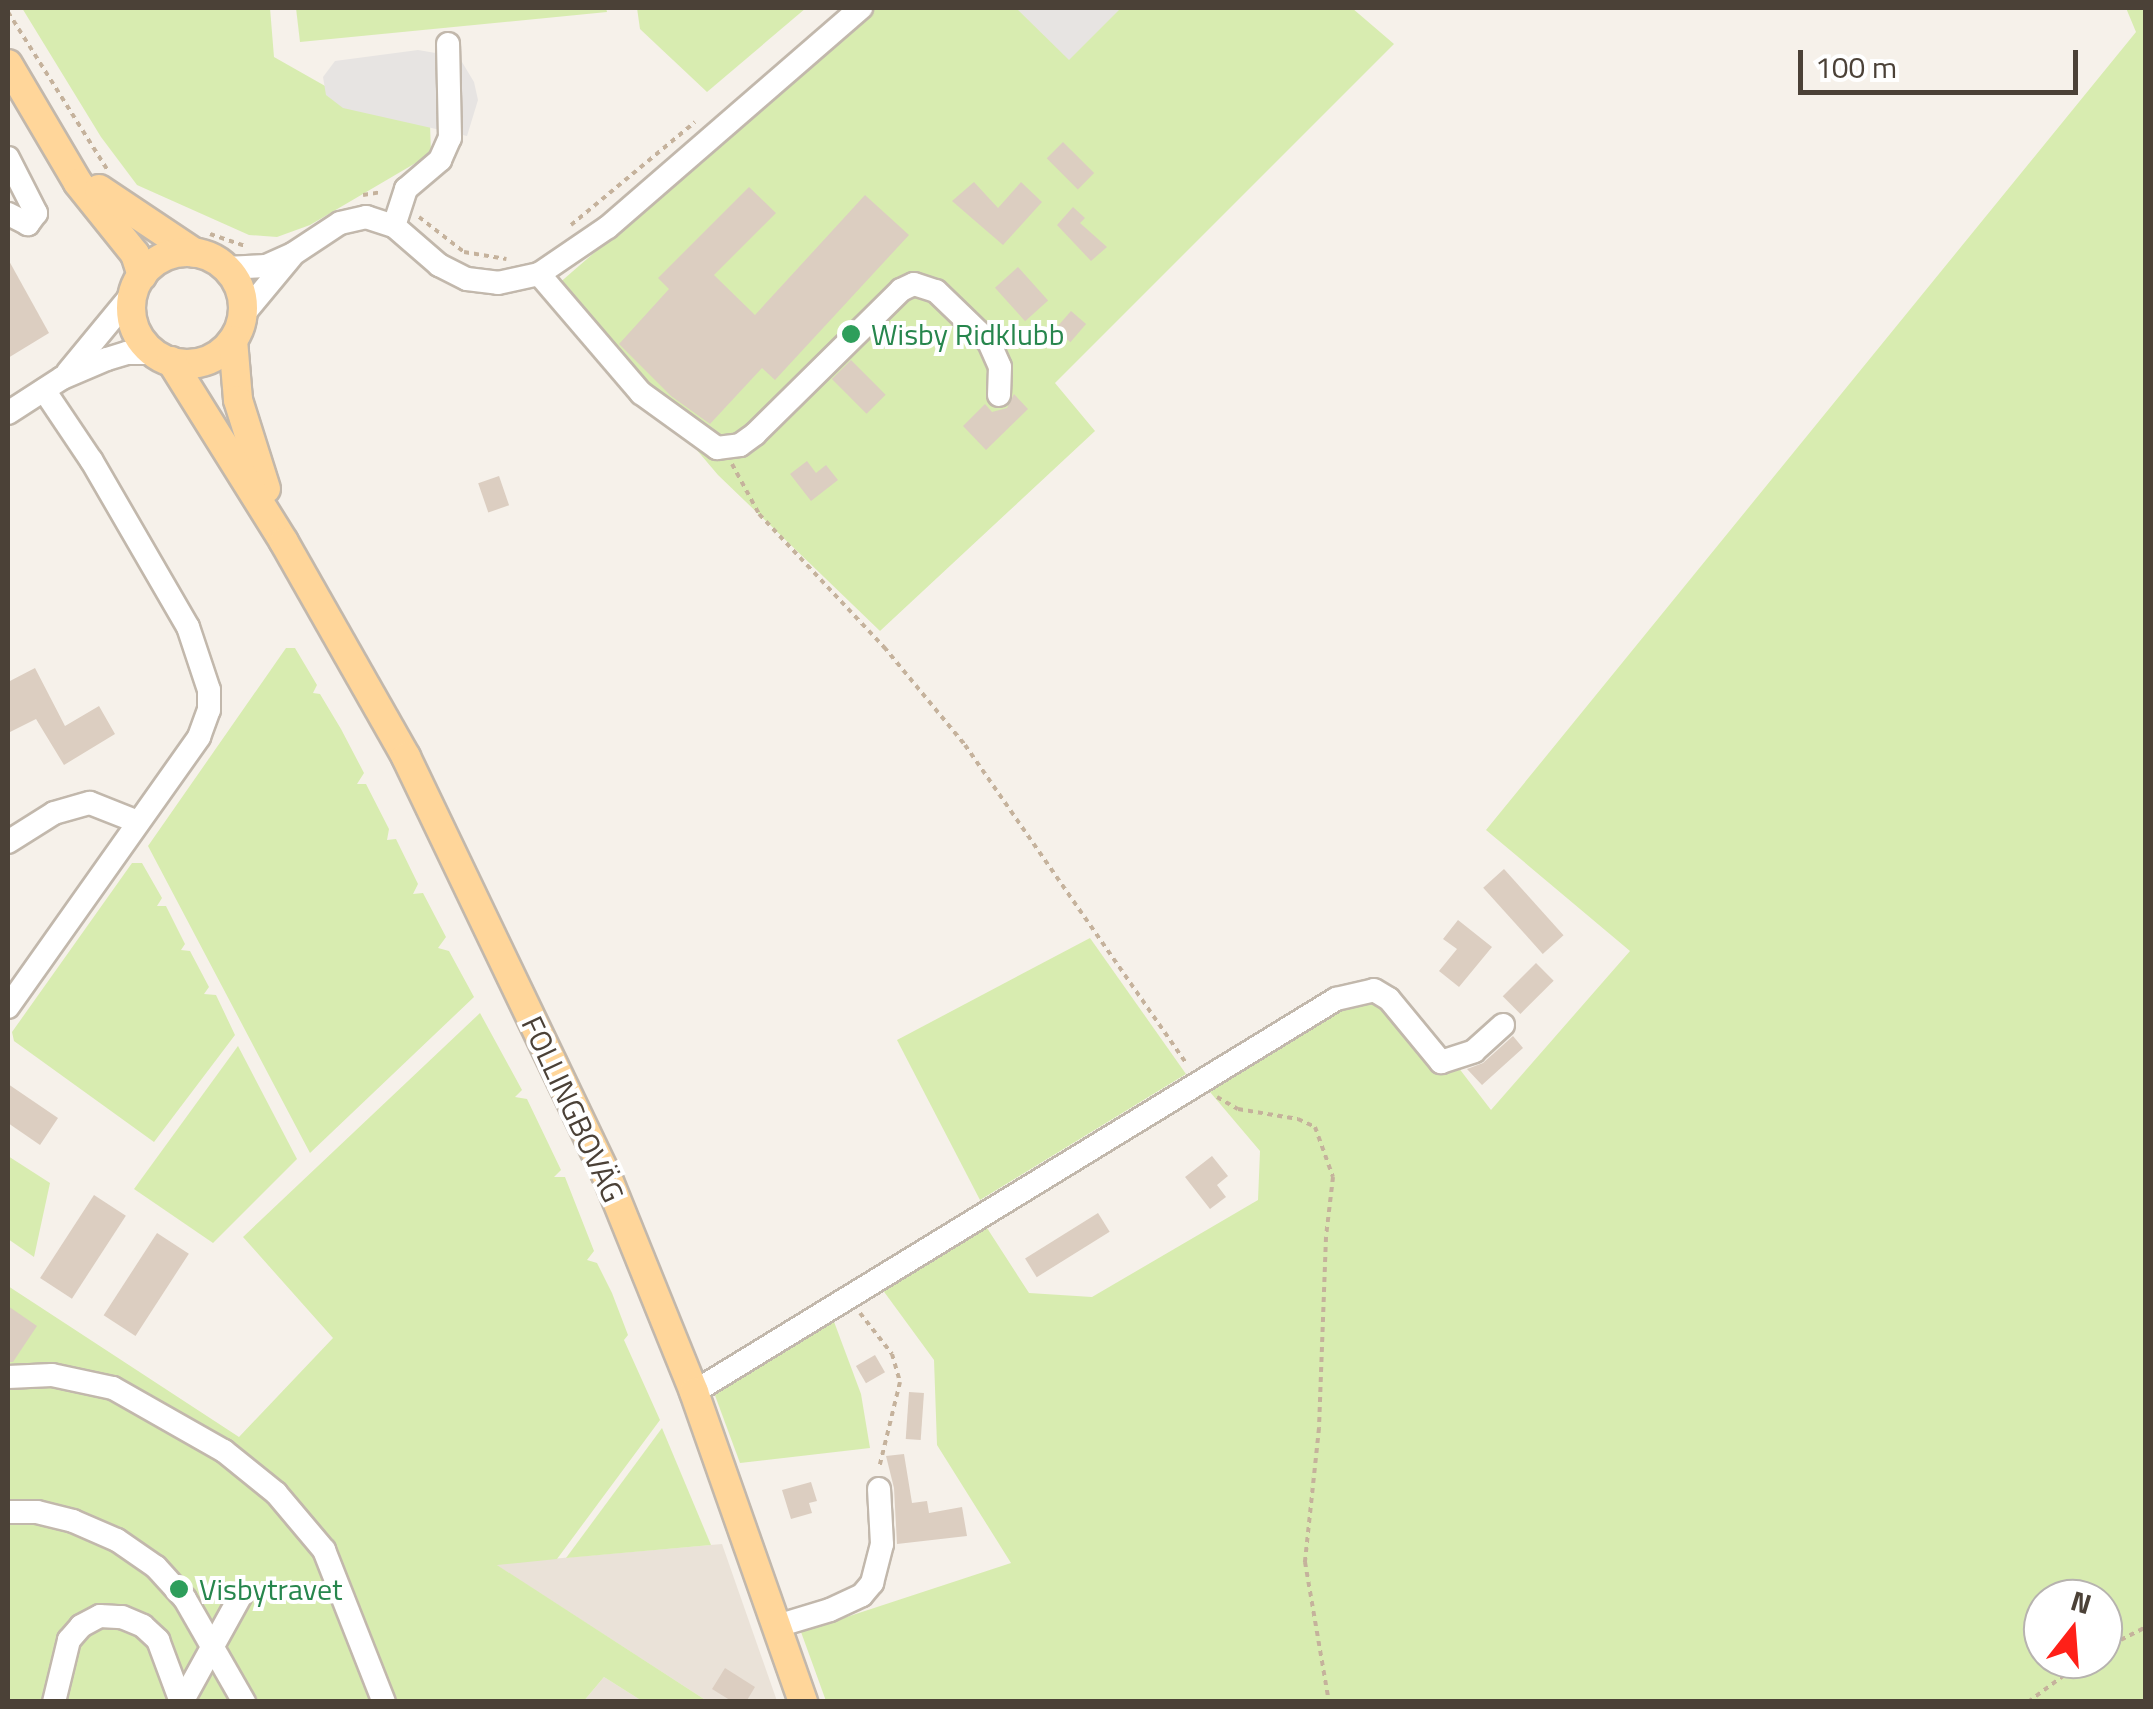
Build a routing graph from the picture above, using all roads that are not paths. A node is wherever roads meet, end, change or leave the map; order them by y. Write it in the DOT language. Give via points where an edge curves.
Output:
graph roads {
  1 [pos="861,8"];
  2 [pos="448,44"];
  3 [pos="8,64"];
  4 [pos="54,146"];
  5 [pos="8,158"];
  6 [pos="8,214"];
  7 [pos="394,226"];
  8 [pos="202,243"];
  9 [pos="294,254"];
  10 [pos="226,268"];
  11 [pos="539,274"];
  12 [pos="138,284"];
  13 [pos="238,328"];
  14 [pos="163,357"];
  15 [pos="53,384"];
  16 [pos="999,395"];
  17 [pos="8,413"];
  18 [pos="284,542"];
  19 [pos="138,822"];
  20 [pos="8,842"];
  21 [pos="8,1007"];
  22 [pos="1504,1025"];
  23 [pos="8,1377"];
  24 [pos="694,1392"];
  25 [pos="880,1488"];
  26 [pos="8,1512"];
  27 [pos="241,1596"];
  28 [pos="777,1626"];
  29 [pos="213,1645"];
  30 [pos="54,1702"];
  31 [pos="182,1702"];
  32 [pos="244,1702"];
  33 [pos="384,1702"];
  34 [pos="804,1702"];
  1 -- 11 [label="street" via="608,227"];
  2 -- 7 [label="street" via="450,138 440,160 406,189"];
  3 -- 4 [label="main road"];
  4 -- 8 [label="main road" via="111,200"];
  4 -- 12 [label="main road" via="128,244"];
  5 -- 6 [label="street" via="35,218 28,224"];
  7 -- 9 [label="street" via="366,216 340,223"];
  7 -- 11 [label="street" via="439,265 467,279 498,283"];
  8 -- 10 [label="main road"];
  8 -- 12 [label="main road" via="168,256"];
  9 -- 10 [label="street" via="266,266"];
  9 -- 13 [label="street"];
  10 -- 13 [label="main road" via="241,294"];
  11 -- 16 [label="street" via="641,392 711,446 740,445 755,434 914,284 936,291 990,342 1000,367"];
  12 -- 14 [label="main road" via="134,322"];
  12 -- 15 [label="street"];
  13 -- 14 [label="main road" via="202,362"];
  13 -- 18 [label="main road, FOLLINGBOVÄG" via="238,400"];
  14 -- 15 [label="street" via="127,353"];
  14 -- 18 [label="main road, FOLLINGBOVÄG"];
  15 -- 17 [label="street"];
  15 -- 19 [label="street" via="188,626 208,690 199,737"];
  18 -- 24 [label="main road, FOLLINGBOVÄG" via="414,774 606,1174"];
  19 -- 20 [label="street" via="90,803 54,813"];
  19 -- 21 [label="street"];
  22 -- 24 [label="street" via="1474,1052 1441,1062 1389,998 1374,990 1336,1000"];
  23 -- 33 [label="street" via="52,1375 113,1388 209,1442 276,1493 324,1550"];
  24 -- 28 [label="main road, FOLLINGBOVÄG"];
  25 -- 28 [label="street" via="882,1544 872,1584 830,1610"];
  26 -- 29 [label="street" via="73,1521 117,1540 156,1567"];
  27 -- 29 [label="street"];
  28 -- 34 [label="main road, FOLLINGBOVÄG"];
  29 -- 31 [label="street"];
  29 -- 32 [label="street"];
  30 -- 31 [label="street" via="69,1640 100,1616 122,1617 158,1640"];
}
